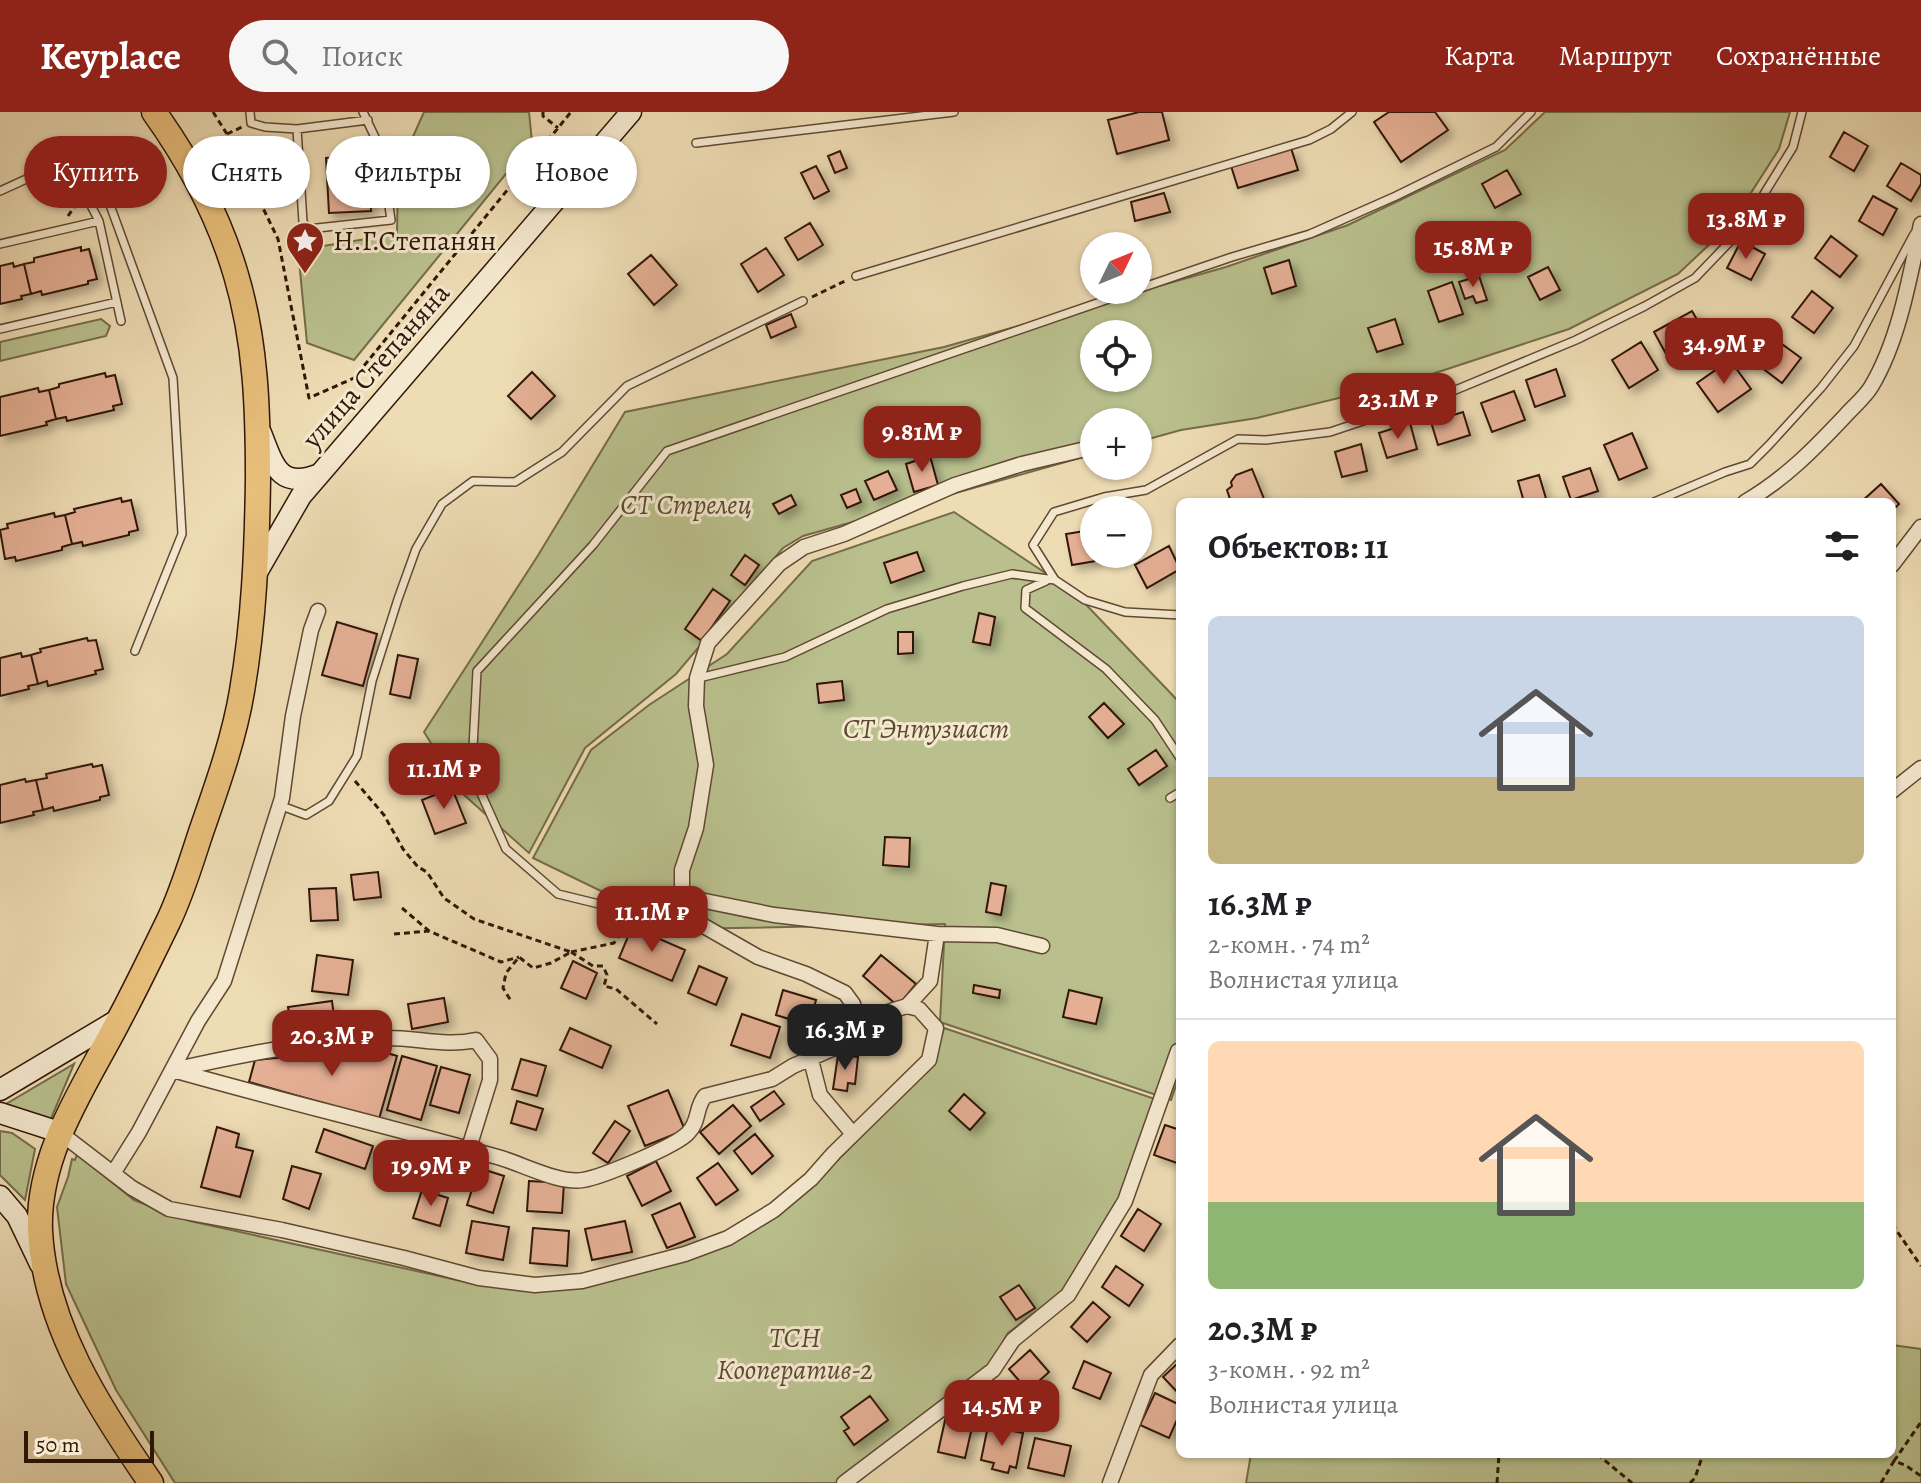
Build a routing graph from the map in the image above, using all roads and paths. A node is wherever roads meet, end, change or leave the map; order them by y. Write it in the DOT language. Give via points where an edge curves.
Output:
graph roads {
  1 [pos="154,112"];
  2 [pos="213,112"];
  3 [pos="250,112"];
  4 [pos="363,112"];
  5 [pos="543,112"];
  6 [pos="571,112"];
  7 [pos="631,112"];
  8 [pos="954,112"];
  9 [pos="1352,112"];
  10 [pos="1531,112"];
  11 [pos="1802,112"];
  12 [pos="368,120"];
  13 [pos="558,128"];
  14 [pos="297,129"];
  15 [pos="696,143"];
  16 [pos="0,191"];
  17 [pos="75,208"];
  18 [pos="90,208"];
  19 [pos="99,221"];
  20 [pos="1920,225"];
  21 [pos="71,228"];
  22 [pos="0,244"];
  23 [pos="856,276"];
  24 [pos="1152,285"];
  25 [pos="803,301"];
  26 [pos="117,302"];
  27 [pos="1096,304"];
  28 [pos="121,321"];
  29 [pos="0,329"];
  30 [pos="258,423"];
  31 [pos="1080,450"];
  32 [pos="320,474"];
  33 [pos="301,496"];
  34 [pos="1663,498"];
  35 [pos="1752,498"];
  36 [pos="257,511"];
  37 [pos="1921,527"];
  38 [pos="1896,560"];
  39 [pos="256,574"];
  40 [pos="1052,580"];
  41 [pos="318,611"];
  42 [pos="1176,615"];
  43 [pos="135,651"];
  44 [pos="697,678"];
  45 [pos="1176,752"];
  46 [pos="1921,768"];
  47 [pos="347,772"];
  48 [pos="1896,788"];
  49 [pos="1176,794"];
  50 [pos="1170,798"];
  51 [pos="279,805"];
  52 [pos="402,908"];
  53 [pos="687,911"];
  54 [pos="641,920"];
  55 [pos="429,931"];
  56 [pos="394,934"];
  57 [pos="937,934"];
  58 [pos="1042,946"];
  59 [pos="571,952"];
  60 [pos="519,957"];
  61 [pos="511,1001"];
  62 [pos="907,1006"];
  63 [pos="119,1019"];
  64 [pos="657,1024"];
  65 [pos="859,1030"];
  66 [pos="1176,1057"];
  67 [pos="811,1060"];
  68 [pos="173,1070"];
  69 [pos="0,1090"];
  70 [pos="0,1113"];
  71 [pos="59,1132"];
  72 [pos="853,1134"];
  73 [pos="468,1151"];
  74 [pos="114,1172"];
  75 [pos="0,1196"];
  76 [pos="1896,1230"];
  77 [pos="1921,1266"];
  78 [pos="45,1276"];
  79 [pos="1176,1349"];
  80 [pos="1921,1422"];
  81 [pos="1499,1458"];
  82 [pos="1602,1458"];
  83 [pos="1702,1458"];
  84 [pos="1894,1461"];
  85 [pos="1921,1476"];
  86 [pos="151,1483"];
  87 [pos="163,1483"];
  88 [pos="844,1483"];
  89 [pos="1110,1483"];
  90 [pos="1497,1483"];
  91 [pos="1632,1483"];
  92 [pos="1690,1483"];
  93 [pos="1881,1483"];
  1 -- 30 [label="main road" via="196,179 224,238 247,319"];
  2 -- 13 [label="path" via="278,239 309,398 354,378"];
  3 -- 14 [label="lane" via="251,123"];
  4 -- 12 [label="lane"];
  5 -- 13 [label="path"];
  6 -- 13 [label="path"];
  7 -- 32 [label="main road, улица Степаняна"];
  8 -- 15 [label="lane"];
  9 -- 23 [label="lane" via="1309,140"];
  10 -- 24 [label="lane" via="1496,147 1382,203 1310,234"];
  11 -- 40 [label="lane" via="1793,147 1749,218 1695,278 1576,340 1453,391 1330,432 1238,439 1146,490 1054,512 1033,545"];
  12 -- 14 [label="lane"];
  12 -- 14 [label="lane" via="381,150 391,220 308,229 303,222"];
  16 -- 43 [label="lane" via="90,150 173,378 182,534"];
  17 -- 21 [label="path" via="68,215"];
  18 -- 19 [label="lane"];
  19 -- 21 [label="lane"];
  19 -- 26 [label="lane"];
  20 -- 34 [label="lane" via="1854,346 1769,445 1750,464"];
  20 -- 35 [label="street" via="1905,298 1871,388 1810,453"];
  21 -- 22 [label="lane"];
  23 -- 25 [label="path"];
  25 -- 47 [label="lane" via="627,386 562,452 515,482 473,481 442,504 416,549 398,599 372,681 357,756"];
  26 -- 28 [label="lane"];
  26 -- 29 [label="lane"];
  27 -- 53 [label="lane" via="667,451 593,545 477,671 473,747 480,791 506,849 558,894 603,905"];
  30 -- 32 [label="main road, улица Степаняна" via="273,464 285,476 302,481"];
  30 -- 36 [label="main road"];
  31 -- 44 [label="street" via="955,485 804,547 779,564 708,643"];
  32 -- 33 [label="main road, улица Степаняна"];
  33 -- 36 [label="main road, улица Степаняна" via="277,510"];
  33 -- 39 [label="main road, улица Степаняна"];
  36 -- 39 [label="main road"];
  37 -- 38 [label="street"];
  39 -- 63 [label="main road" via="242,694 227,753 170,916"];
  40 -- 42 [label="lane" via="1085,600 1125,612"];
  40 -- 44 [label="lane" via="1012,574 963,586 887,609 785,657"];
  40 -- 45 [label="lane" via="1026,590 1025,608 1106,669 1155,720"];
  41 -- 51 [label="street"];
  44 -- 53 [label="street" via="706,765 696,828 682,870"];
  46 -- 48 [label="street"];
  47 -- 51 [label="lane" via="329,801 306,815"];
  47 -- 59 [label="path" via="444,898 474,919"];
  49 -- 50 [label="lane"];
  51 -- 68 [label="street" via="224,981"];
  52 -- 55 [label="path"];
  53 -- 57 [label="street" via="700,900 774,915"];
  53 -- 65 [label="street" via="758,957 845,993"];
  54 -- 59 [label="path" via="630,918 614,943"];
  55 -- 56 [label="path"];
  55 -- 60 [label="path" via="501,962"];
  57 -- 58 [label="street" via="997,935"];
  57 -- 62 [label="street" via="930,981"];
  59 -- 60 [label="path" via="533,968"];
  59 -- 64 [label="path" via="593,966 603,966 604,986 616,989"];
  60 -- 61 [label="path" via="506,973 503,988"];
  62 -- 65 [label="street" via="878,1015"];
  62 -- 72 [label="street" via="919,1009 936,1028 929,1060"];
  63 -- 69 [label="main road"];
  63 -- 71 [label="main road"];
  65 -- 67 [label="street" via="848,1042"];
  66 -- 88 [label="street" via="1125,1201 1068,1295 1013,1340 993,1370"];
  67 -- 72 [label="street" via="820,1095"];
  67 -- 73 [label="street" via="772,1079 705,1096 687,1135 610,1173 580,1181"];
  68 -- 73 [label="street"];
  68 -- 73 [label="street" via="260,1051 385,1038 461,1044 476,1040 490,1059 490,1080"];
  68 -- 74 [label="street"];
  70 -- 71 [label="main road"];
  71 -- 74 [label="street"];
  71 -- 78 [label="main road" via="43,1193"];
  71 -- 87 [label="main road" via="53,1248 66,1318 108,1401"];
  72 -- 74 [label="street" via="774,1210 728,1238 628,1270 535,1285 479,1278 297,1233 169,1209"];
  75 -- 78 [label="main road" via="17,1216"];
  76 -- 77 [label="path"];
  78 -- 86 [label="main road" via="59,1326"];
  79 -- 89 [label="street" via="1151,1375"];
  80 -- 84 [label="path"];
  81 -- 90 [label="path"];
  82 -- 91 [label="path"];
  83 -- 92 [label="path"];
  84 -- 85 [label="path"];
  84 -- 93 [label="path"];
}
